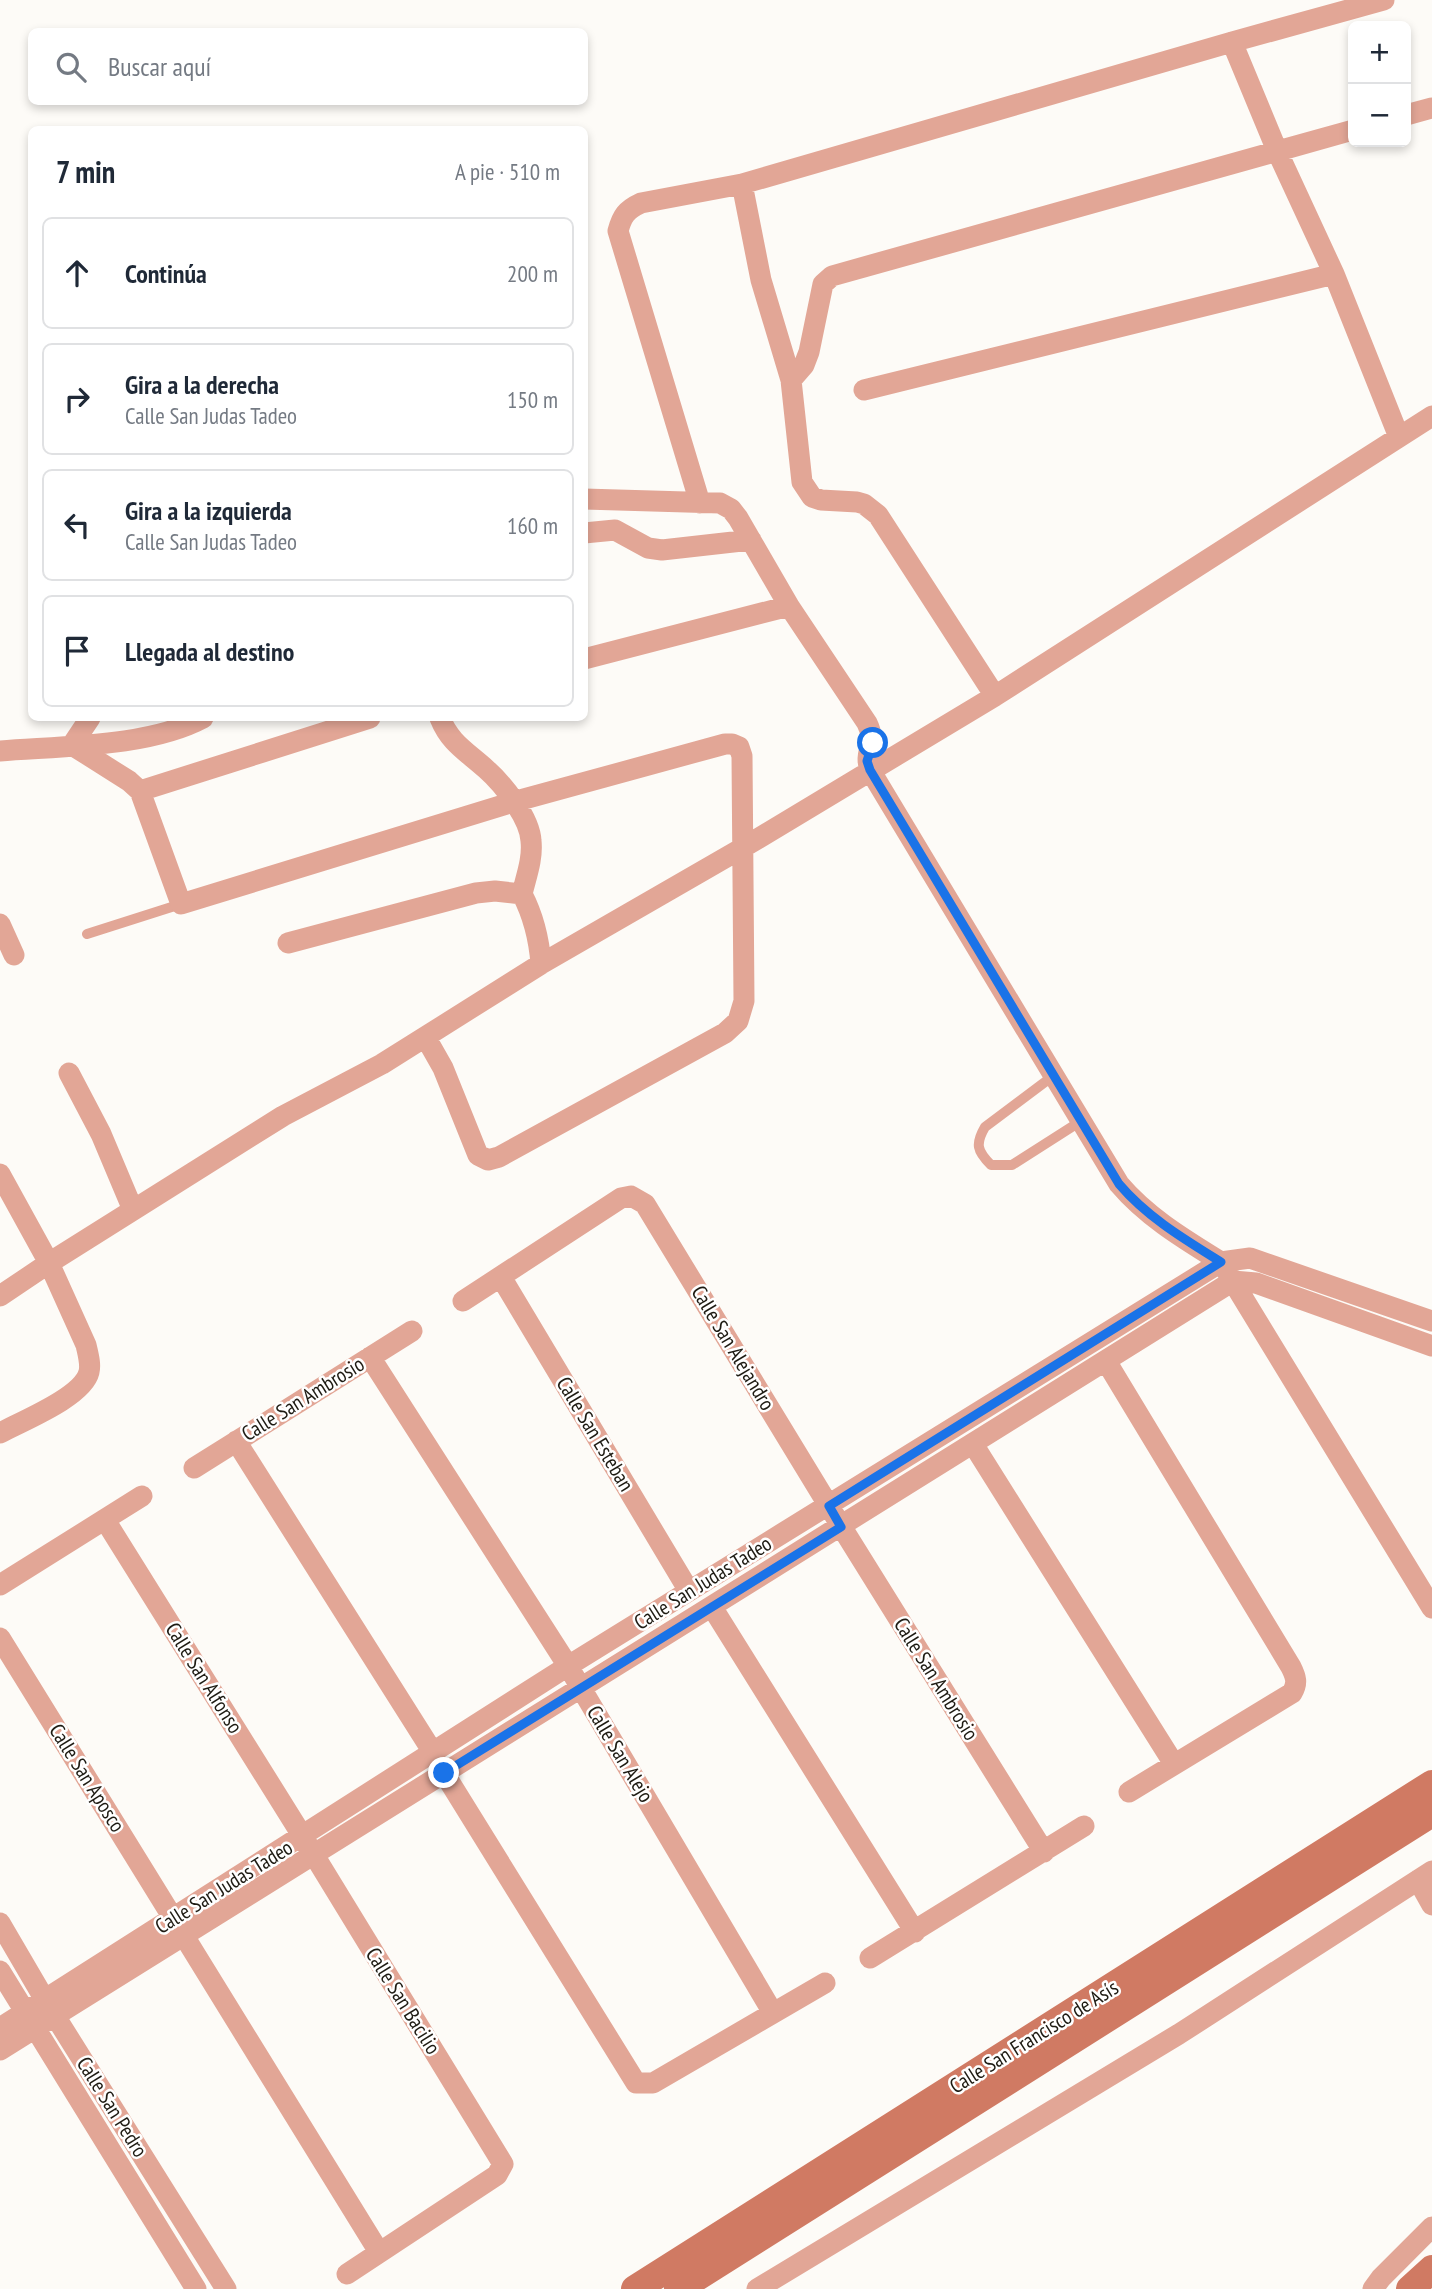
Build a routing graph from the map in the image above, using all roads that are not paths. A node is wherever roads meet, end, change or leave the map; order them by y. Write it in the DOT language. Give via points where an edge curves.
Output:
graph roads {
  1 [pos="1384,0"];
  2 [pos="1232,42"];
  3 [pos="1432,108"];
  4 [pos="1411,114"];
  5 [pos="1348,132"];
  6 [pos="1278,153"];
  7 [pos="742,184"];
  8 [pos="1335,275"];
  9 [pos="791,380"];
  10 [pos="864,390"];
  11 [pos="1432,416"];
  12 [pos="1399,437"];
  13 [pos="588,499"];
  14 [pos="700,503"];
  15 [pos="588,533"];
  16 [pos="751,540"];
  17 [pos="789,606"];
  18 [pos="588,658"];
  19 [pos="995,696"];
  20 [pos="88,721"];
  21 [pos="197,721"];
  22 [pos="361,721"];
  23 [pos="441,721"];
  24 [pos="72,746"];
  25 [pos="0,751"];
  26 [pos="870,770"];
  27 [pos="140,791"];
  28 [pos="513,802"];
  29 [pos="744,847"];
  30 [pos="522,894"];
  31 [pos="181,904"];
  32 [pos="0,924"];
  33 [pos="87,934"];
  34 [pos="288,943"];
  35 [pos="14,955"];
  36 [pos="541,964"];
  37 [pos="426,1038"];
  38 [pos="69,1073"];
  39 [pos="1053,1076"];
  40 [pos="1081,1121"];
  41 [pos="0,1174"];
  42 [pos="133,1210"];
  43 [pos="1221,1262"];
  44 [pos="49,1263"];
  45 [pos="501,1277"];
  46 [pos="1233,1281"];
  47 [pos="0,1296"];
  48 [pos="463,1301"];
  49 [pos="1432,1321"];
  50 [pos="412,1331"];
  51 [pos="1432,1346"];
  52 [pos="370,1357"];
  53 [pos="1106,1361"];
  54 [pos="0,1433"];
  55 [pos="236,1441"];
  56 [pos="973,1444"];
  57 [pos="194,1468"];
  58 [pos="142,1496"];
  59 [pos="829,1506"];
  60 [pos="105,1520"];
  61 [pos="841,1527"];
  62 [pos="0,1584"];
  63 [pos="689,1591"];
  64 [pos="712,1606"];
  65 [pos="1432,1608"];
  66 [pos="0,1638"];
  67 [pos="568,1667"];
  68 [pos="582,1689"];
  69 [pos="434,1754"];
  70 [pos="1174,1764"];
  71 [pos="444,1773"];
  72 [pos="1432,1784"];
  73 [pos="1129,1792"];
  74 [pos="1432,1813"];
  75 [pos="1084,1826"];
  76 [pos="308,1846"];
  77 [pos="1044,1852"];
  78 [pos="1425,1876"];
  79 [pos="1432,1905"];
  80 [pos="0,1923"];
  81 [pos="178,1927"];
  82 [pos="915,1931"];
  83 [pos="870,1958"];
  84 [pos="0,1971"];
  85 [pos="825,1983"];
  86 [pos="50,2008"];
  87 [pos="773,2013"];
  88 [pos="30,2020"];
  89 [pos="0,2028"];
  90 [pos="0,2050"];
  91 [pos="1432,2227"];
  92 [pos="379,2252"];
  93 [pos="1432,2269"];
  94 [pos="347,2274"];
  95 [pos="196,2289"];
  96 [pos="226,2289"];
  97 [pos="635,2289"];
  98 [pos="678,2289"];
  99 [pos="757,2289"];
  100 [pos="1373,2289"];
  101 [pos="1410,2289"];
  1 -- 2 [label="street"];
  2 -- 6 [label="street"];
  2 -- 7 [label="street"];
  3 -- 4 [label="street"];
  5 -- 6 [label="street"];
  6 -- 8 [label="street"];
  6 -- 9 [label="street" via="832,276 823,284 804,365"];
  7 -- 9 [label="street" via="761,280"];
  7 -- 14 [label="street" via="641,203 629,208 618,231"];
  8 -- 10 [label="street"];
  8 -- 12 [label="street"];
  9 -- 19 [label="street" via="801,474 807,491 821,500 864,504 878,515"];
  11 -- 12 [label="street"];
  12 -- 19 [label="street"];
  13 -- 14 [label="street"];
  14 -- 16 [label="street" via="720,503 731,509"];
  15 -- 16 [label="street" via="615,530 648,548 663,550"];
  16 -- 17 [label="street"];
  17 -- 18 [label="street"];
  17 -- 26 [label="street" via="870,729"];
  19 -- 26 [label="street"];
  20 -- 24 [label="street"];
  21 -- 24 [label="street" via="138,739"];
  22 -- 27 [label="street"];
  23 -- 28 [label="street" via="446,734 488,770"];
  24 -- 25 [label="street"];
  24 -- 27 [label="street"];
  26 -- 29 [label="street"];
  26 -- 39 [label="street"];
  27 -- 31 [label="street"];
  28 -- 29 [label="street" via="732,744 742,756"];
  28 -- 30 [label="street" via="526,821 531,840"];
  28 -- 31 [label="street"];
  29 -- 36 [label="street"];
  29 -- 37 [label="street" via="744,1002 738,1021 725,1033 488,1160 478,1155"];
  30 -- 34 [label="street" via="476,893"];
  30 -- 36 [label="street" via="539,935"];
  31 -- 33 [label="lane"];
  32 -- 35 [label="street"];
  36 -- 37 [label="street"];
  37 -- 42 [label="street" via="283,1116"];
  38 -- 42 [label="street" via="101,1133"];
  39 -- 40 [label="street"];
  39 -- 40 [label="lane" via="985,1127 978,1138 981,1155 991,1165 1012,1165"];
  40 -- 43 [label="street" via="1136,1204"];
  41 -- 44 [label="street"];
  42 -- 44 [label="street"];
  43 -- 46 [label="street"];
  43 -- 49 [label="street, Calle San Judas Tadeo" via="1250,1258"];
  43 -- 59 [label="street, Calle San Judas Tadeo"];
  44 -- 47 [label="street"];
  44 -- 54 [label="street" via="86,1345 89,1372 72,1394"];
  45 -- 48 [label="street"];
  45 -- 59 [label="street, Calle San Alejandro" via="621,1198 641,1201"];
  45 -- 63 [label="street, Calle San Esteban"];
  46 -- 51 [label="street" via="1256,1283"];
  46 -- 53 [label="street, Calle San Judas Tadeo"];
  46 -- 65 [label="street"];
  50 -- 52 [label="street, Calle San Ambrosio"];
  52 -- 55 [label="street, Calle San Ambrosio"];
  52 -- 67 [label="street, Calle San Alejo"];
  53 -- 56 [label="street, Calle San Judas Tadeo"];
  53 -- 70 [label="street" via="1296,1677 1292,1693"];
  55 -- 57 [label="street, Calle San Ambrosio"];
  55 -- 69 [label="street"];
  56 -- 61 [label="street, Calle San Judas Tadeo"];
  56 -- 70 [label="street"];
  58 -- 60 [label="street"];
  59 -- 61 [label="street, Calle San Ambrosio"];
  59 -- 63 [label="street, Calle San Judas Tadeo"];
  60 -- 62 [label="street"];
  60 -- 76 [label="street, Calle San Alfonso"];
  61 -- 64 [label="street, Calle San Judas Tadeo"];
  61 -- 77 [label="street, Calle San Ambrosio"];
  63 -- 67 [label="street, Calle San Judas Tadeo"];
  64 -- 68 [label="street, Calle San Judas Tadeo"];
  64 -- 82 [label="street"];
  66 -- 81 [label="street, Calle San Aposco"];
  67 -- 68 [label="street, Calle San Alejo"];
  67 -- 69 [label="street, Calle San Judas Tadeo"];
  68 -- 71 [label="street, Calle San Judas Tadeo"];
  68 -- 87 [label="street, Calle San Alejo"];
  69 -- 76 [label="street, Calle San Judas Tadeo"];
  70 -- 73 [label="street"];
  71 -- 76 [label="street, Calle San Judas Tadeo"];
  71 -- 87 [label="street" via="636,2083 653,2083"];
  72 -- 97 [label="main road, Calle San Francisco de Asís"];
  74 -- 98 [label="main road, Calle San Francisco de Asís"];
  75 -- 77 [label="street"];
  76 -- 81 [label="street, Calle San Judas Tadeo"];
  76 -- 92 [label="street, Calle San Bacilio" via="503,2164 497,2175"];
  77 -- 82 [label="street"];
  78 -- 79 [label="street"];
  78 -- 99 [label="street" via="1179,2034"];
  80 -- 86 [label="street, Calle San Pedro"];
  81 -- 86 [label="street, Calle San Judas Tadeo"];
  81 -- 92 [label="street"];
  82 -- 83 [label="street"];
  84 -- 88 [label="street, Calle San Pedro"];
  85 -- 87 [label="street"];
  86 -- 88 [label="street, Calle San Judas Tadeo"];
  86 -- 96 [label="street, Calle San Pedro"];
  88 -- 89 [label="street, Calle San Judas Tadeo"];
  88 -- 90 [label="street, Calle San Judas Tadeo"];
  88 -- 95 [label="street, Calle San Pedro"];
  91 -- 100 [label="street"];
  92 -- 94 [label="street"];
  93 -- 101 [label="main road"];
}
